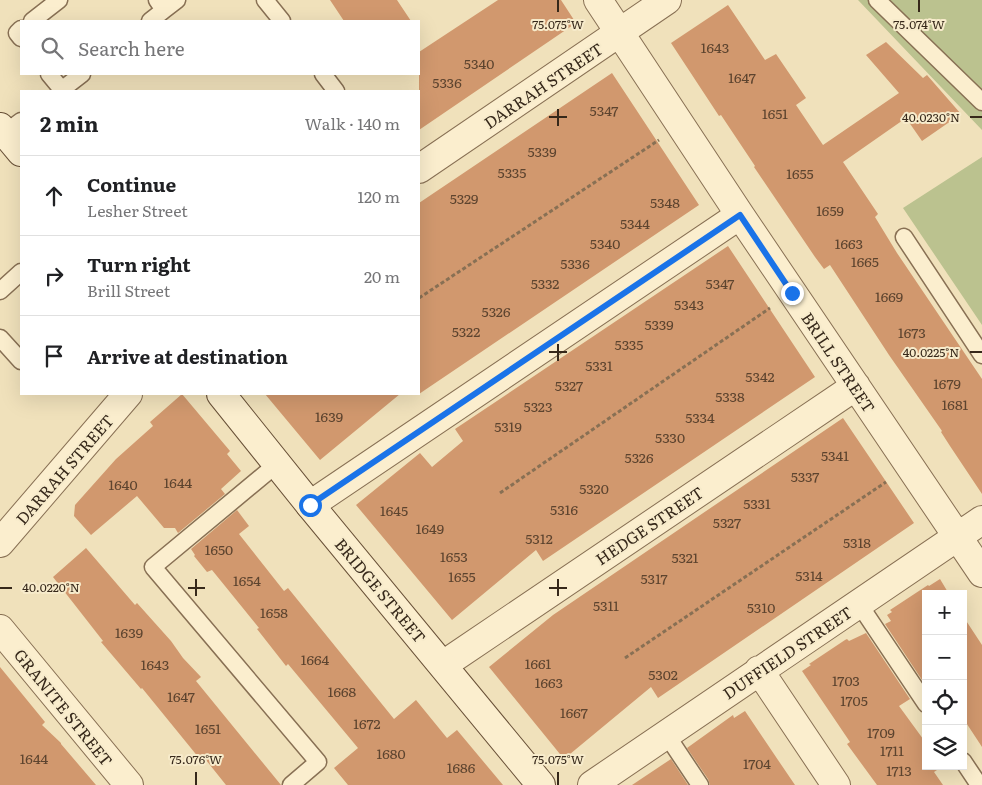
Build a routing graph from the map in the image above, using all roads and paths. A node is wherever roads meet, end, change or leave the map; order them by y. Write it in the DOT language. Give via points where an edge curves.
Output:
graph roads {
  1 [pos="59,0"];
  2 [pos="265,0"];
  3 [pos="598,0"];
  4 [pos="667,0"];
  5 [pos="877,0"];
  6 [pos="166,3"];
  7 [pos="33,20"];
  8 [pos="151,20"];
  9 [pos="281,20"];
  10 [pos="620,33"];
  11 [pos="50,75"];
  12 [pos="81,75"];
  13 [pos="324,75"];
  14 [pos="61,90"];
  15 [pos="63,90"];
  16 [pos="335,90"];
  17 [pos="982,102"];
  18 [pos="681,125"];
  19 [pos="420,168"];
  20 [pos="740,215"];
  21 [pos="904,237"];
  22 [pos="20,273"];
  23 [pos="0,291"];
  24 [pos="792,293"];
  25 [pos="420,297"];
  26 [pos="0,338"];
  27 [pos="982,355"];
  28 [pos="20,360"];
  29 [pos="856,386"];
  30 [pos="127,395"];
  31 [pos="221,395"];
  32 [pos="277,464"];
  33 [pos="910,465"];
  34 [pos="500,492"];
  35 [pos="310,505"];
  36 [pos="982,520"];
  37 [pos="958,537"];
  38 [pos="0,543"];
  39 [pos="982,573"];
  40 [pos="859,604"];
  41 [pos="0,629"];
  42 [pos="625,658"];
  43 [pos="443,665"];
  44 [pos="759,670"];
  45 [pos="922,698"];
  46 [pos="666,734"];
  47 [pos="967,767"];
  48 [pos="129,785"];
  49 [pos="291,785"];
  50 [pos="542,785"];
  51 [pos="592,785"];
  52 [pos="700,785"];
  53 [pos="836,785"];
  54 [pos="979,785"];
  1 -- 7 [label="lane"];
  2 -- 9 [label="lane"];
  3 -- 10 [label="street, BRILL STREET"];
  4 -- 10 [label="street, DARRAH STREET"];
  5 -- 17 [label="lane"];
  6 -- 8 [label="lane"];
  10 -- 18 [label="street, BRILL STREET"];
  10 -- 19 [label="street, DARRAH STREET"];
  11 -- 14 [label="lane"];
  12 -- 15 [label="lane"];
  13 -- 16 [label="lane"];
  18 -- 20 [label="street, BRILL STREET"];
  18 -- 25 [label="path"];
  20 -- 24 [label="street, BRILL STREET"];
  20 -- 35 [label="street"];
  21 -- 27 [label="lane"];
  22 -- 23 [label="lane"];
  24 -- 29 [label="street, BRILL STREET"];
  24 -- 34 [label="path"];
  26 -- 28 [label="lane"];
  29 -- 33 [label="street, BRILL STREET"];
  29 -- 43 [label="street, HEDGE STREET"];
  30 -- 38 [label="street, DARRAH STREET"];
  31 -- 32 [label="street, BRIDGE STREET"];
  32 -- 35 [label="street, BRIDGE STREET"];
  32 -- 49 [label="lane" via="153,567 318,762"];
  33 -- 37 [label="street, BRILL STREET"];
  33 -- 42 [label="path"];
  35 -- 43 [label="street, BRIDGE STREET"];
  36 -- 37 [label="street, DUFFIELD STREET"];
  37 -- 39 [label="street, BRILL STREET"];
  37 -- 40 [label="street, DUFFIELD STREET"];
  40 -- 44 [label="street, DUFFIELD STREET"];
  40 -- 45 [label="lane"];
  41 -- 48 [label="street, GRANITE STREET"];
  43 -- 50 [label="street, BRIDGE STREET"];
  44 -- 46 [label="street, DUFFIELD STREET"];
  44 -- 53 [label="street"];
  46 -- 51 [label="street, DUFFIELD STREET"];
  46 -- 52 [label="lane"];
  47 -- 54 [label="lane"];
}
